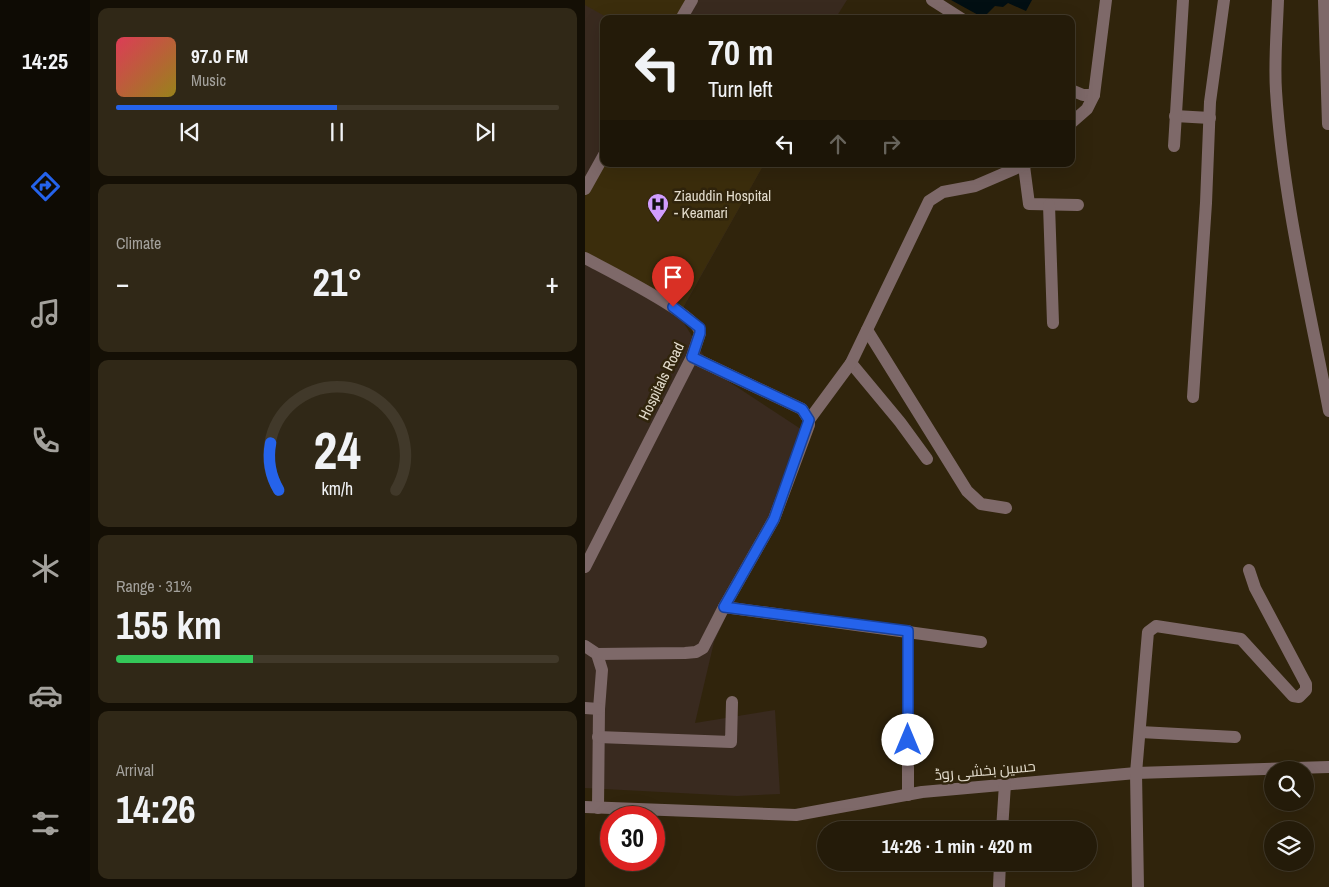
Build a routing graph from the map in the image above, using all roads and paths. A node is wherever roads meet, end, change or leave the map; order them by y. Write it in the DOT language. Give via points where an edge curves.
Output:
graph roads {
  1 [pos="692,0"];
  2 [pos="932,0"];
  3 [pos="1106,0"];
  4 [pos="1183,0"];
  5 [pos="1224,0"];
  6 [pos="1278,0"];
  7 [pos="1324,0"];
  8 [pos="683,15"];
  9 [pos="956,15"];
  10 [pos="1327,57"];
  11 [pos="1075,92"];
  12 [pos="1094,95"];
  13 [pos="1175,116"];
  14 [pos="1210,118"];
  15 [pos="1075,120"];
  16 [pos="1328,124"];
  17 [pos="1174,146"];
  18 [pos="600,162"];
  19 [pos="1020,167"];
  20 [pos="1025,167"];
  21 [pos="585,189"];
  22 [pos="1049,205"];
  23 [pos="1078,205"];
  24 [pos="585,258"];
  25 [pos="1053,323"];
  26 [pos="867,330"];
  27 [pos="692,357"];
  28 [pos="851,363"];
  29 [pos="1193,397"];
  30 [pos="1329,411"];
  31 [pos="809,420"];
  32 [pos="927,459"];
  33 [pos="1006,508"];
  34 [pos="585,567"];
  35 [pos="1249,570"];
  36 [pos="724,607"];
  37 [pos="908,631"];
  38 [pos="981,642"];
  39 [pos="585,646"];
  40 [pos="597,654"];
  41 [pos="732,702"];
  42 [pos="585,708"];
  43 [pos="599,709"];
  44 [pos="1140,732"];
  45 [pos="598,737"];
  46 [pos="1235,737"];
  47 [pos="1329,767"];
  48 [pos="1136,773"];
  49 [pos="1005,784"];
  50 [pos="908,795"];
  51 [pos="591,808"];
  52 [pos="1003,821"];
  53 [pos="1000,871"];
  54 [pos="999,887"];
  55 [pos="1138,887"];
  1 -- 8 [label="street"];
  2 -- 9 [label="street"];
  3 -- 12 [label="street"];
  4 -- 13 [label="street"];
  5 -- 14 [label="street"];
  6 -- 30 [label="street" via="1275,70 1279,128"];
  7 -- 10 [label="street"];
  10 -- 16 [label="street"];
  11 -- 12 [label="street"];
  12 -- 15 [label="street" via="1087,109"];
  13 -- 14 [label="street"];
  13 -- 17 [label="street"];
  14 -- 29 [label="street"];
  18 -- 21 [label="street"];
  19 -- 26 [label="street" via="975,186 933,197"];
  20 -- 22 [label="street" via="1029,204"];
  22 -- 23 [label="street"];
  22 -- 25 [label="street"];
  24 -- 27 [label="street, Hospitals Road" via="697,324 700,333"];
  26 -- 28 [label="street"];
  26 -- 33 [label="street" via="967,491 981,504"];
  27 -- 31 [label="street" via="802,409"];
  27 -- 34 [label="street, Hospitals Road"];
  28 -- 31 [label="street"];
  28 -- 32 [label="street"];
  31 -- 36 [label="street" via="774,519"];
  35 -- 44 [label="street" via="1255,588 1306,684 1306,690 1299,697 1293,696 1241,640 1156,626 1148,632"];
  36 -- 37 [label="street"];
  36 -- 40 [label="street" via="703,648 696,652"];
  37 -- 38 [label="street"];
  37 -- 50 [label="street"];
  39 -- 40 [label="street"];
  40 -- 43 [label="street" via="602,670"];
  41 -- 45 [label="street" via="731,742"];
  42 -- 43 [label="street"];
  43 -- 45 [label="street"];
  44 -- 46 [label="street"];
  44 -- 48 [label="street"];
  45 -- 51 [label="street"];
  47 -- 48 [label="street, حسین بخشی روڈ"];
  48 -- 49 [label="street, حسین بخشی روڈ"];
  48 -- 55 [label="street"];
  49 -- 50 [label="street, حسین بخشی روڈ"];
  49 -- 52 [label="street"];
  50 -- 51 [label="street, حسین بخشی روڈ" via="796,814"];
  53 -- 54 [label="street"];
}
